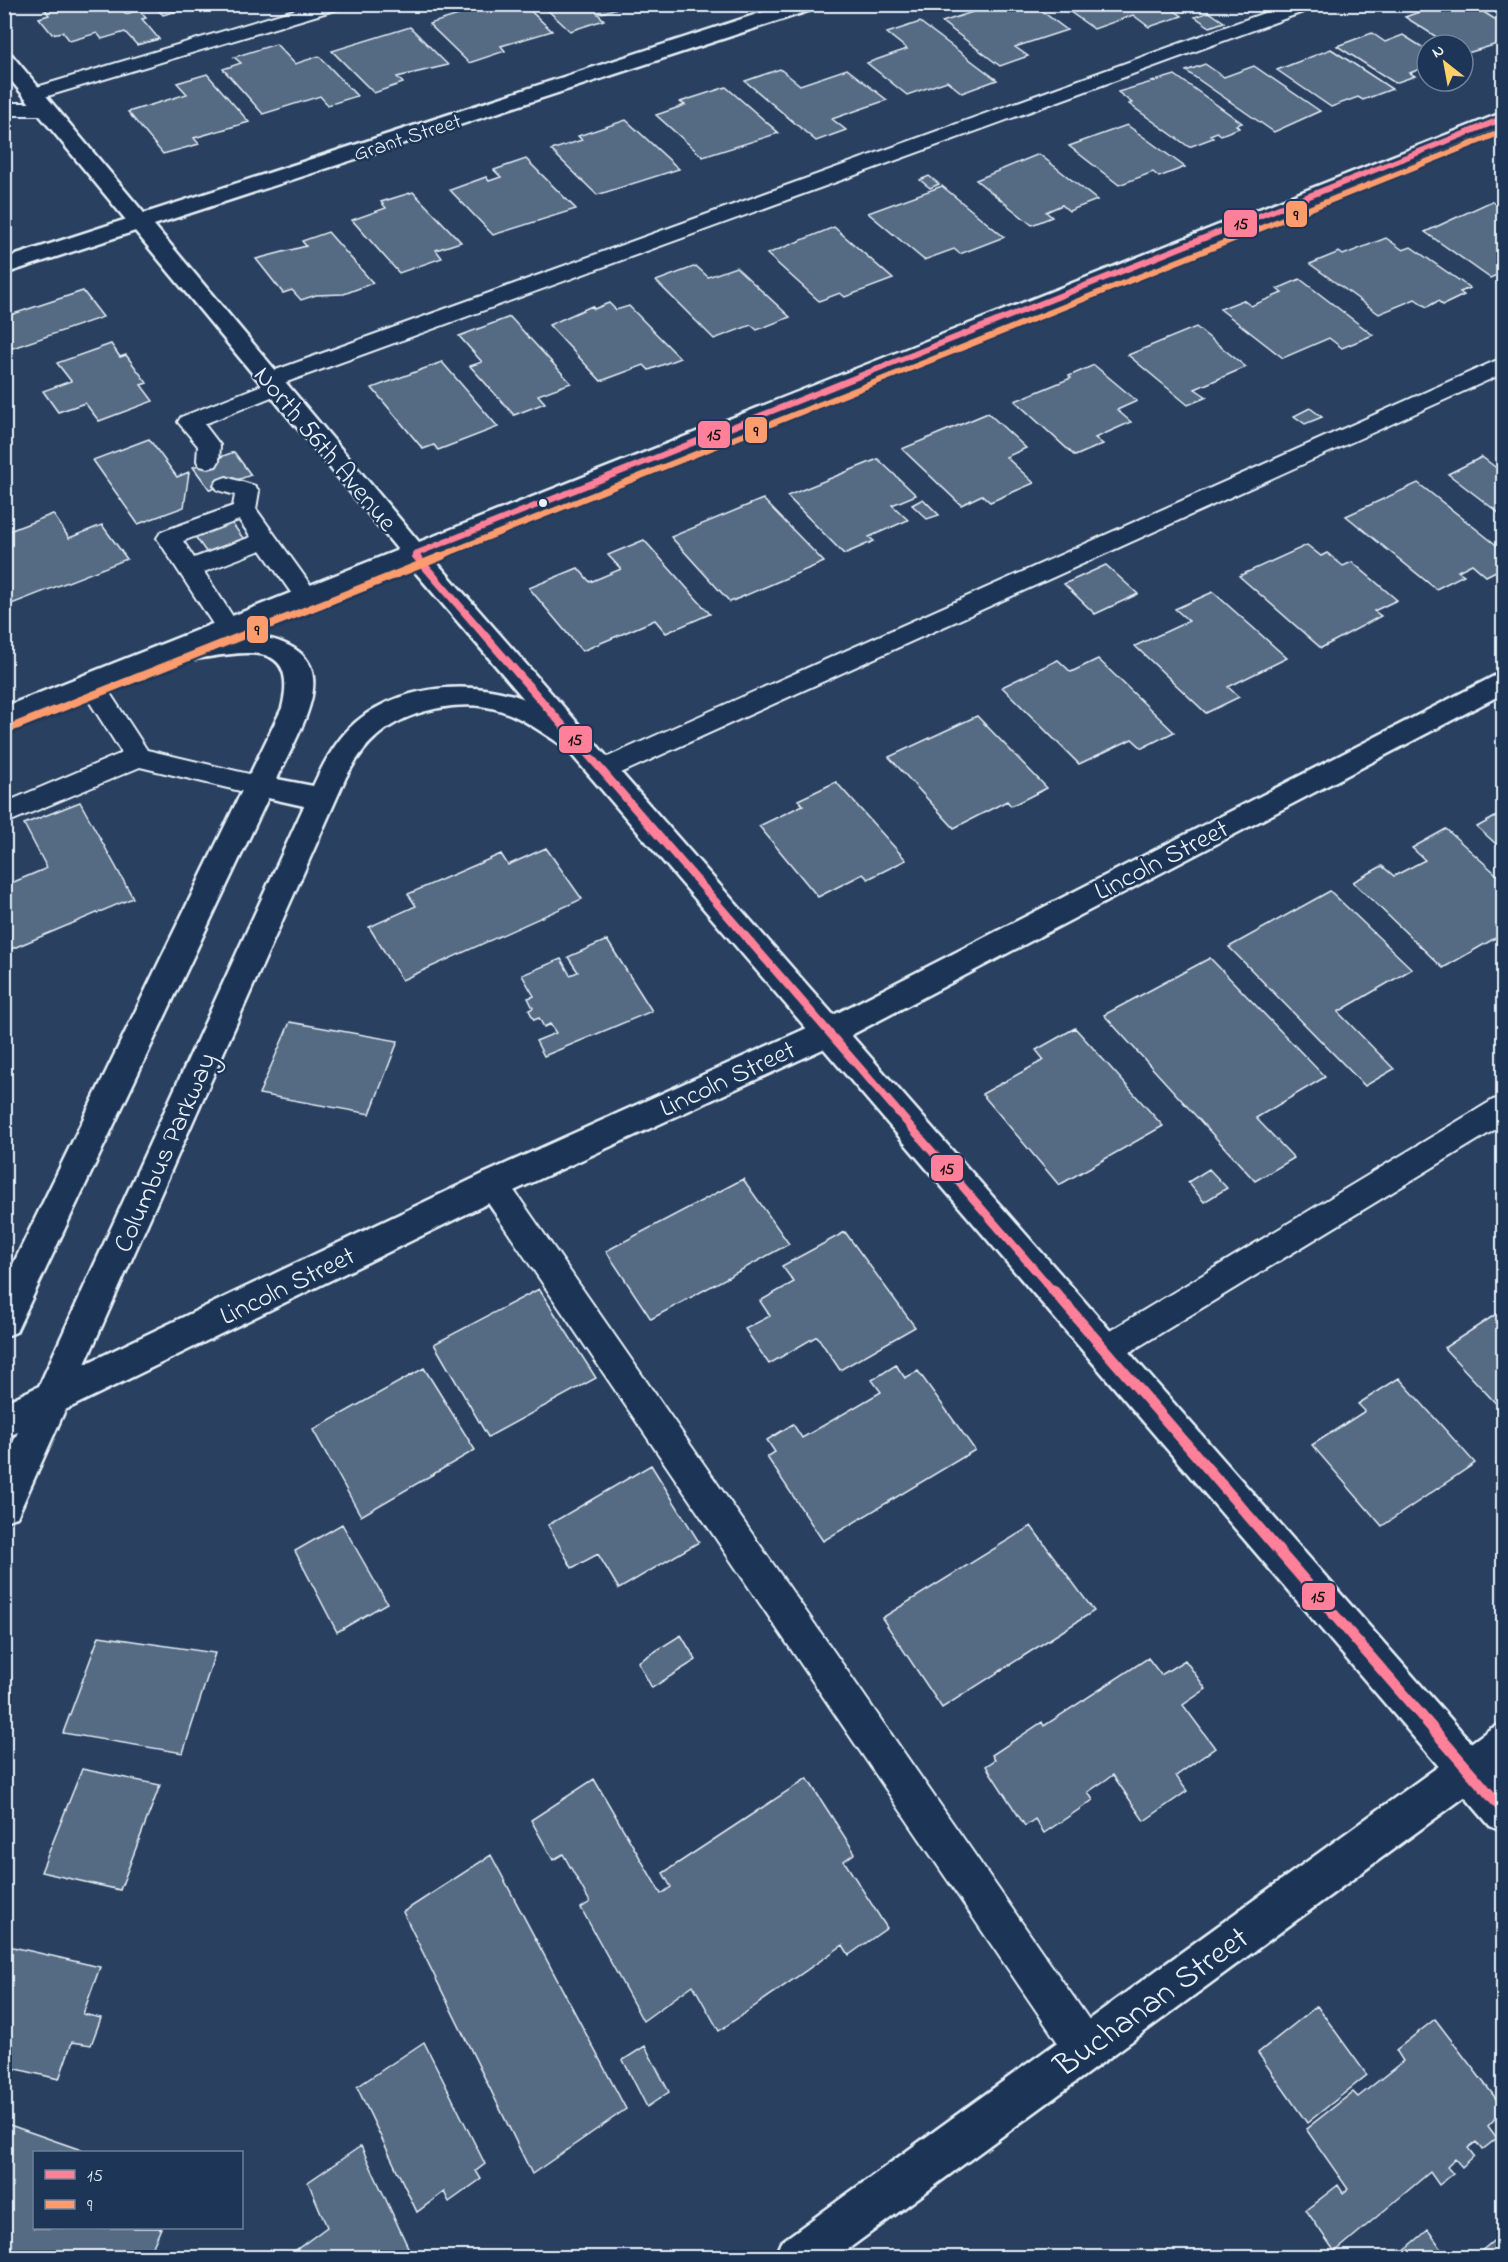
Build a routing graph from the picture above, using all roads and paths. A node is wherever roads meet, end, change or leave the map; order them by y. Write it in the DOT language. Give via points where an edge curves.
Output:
graph roads {
  1 [pos="335,4"];
  2 [pos="810,4"];
  3 [pos="1308,4"];
  4 [pos="4,58"];
  5 [pos="40,101"];
  6 [pos="4,109"];
  7 [pos="1503,118"];
  8 [pos="140,223"];
  9 [pos="4,267"];
  10 [pos="1503,364"];
  11 [pos="273,384"];
  12 [pos="215,454"];
  13 [pos="265,540"];
  14 [pos="415,555"];
  15 [pos="189,569"];
  16 [pos="308,598"];
  17 [pos="229,629"];
  18 [pos="170,652"];
  19 [pos="1503,681"];
  20 [pos="91,684"];
  21 [pos="4,718"];
  22 [pos="576,741"];
  23 [pos="138,757"];
  24 [pos="602,771"];
  25 [pos="261,786"];
  26 [pos="322,799"];
  27 [pos="4,814"];
  28 [pos="827,1033"];
  29 [pos="1503,1109"];
  30 [pos="493,1185"];
  31 [pos="4,1322"];
  32 [pos="1104,1351"];
  33 [pos="54,1398"];
  34 [pos="4,1421"];
  35 [pos="4,1504"];
  36 [pos="1503,1743"];
  37 [pos="1468,1770"];
  38 [pos="1503,1812"];
  39 [pos="1085,2048"];
  40 [pos="797,2258"];
  1 -- 5 [label="lane"];
  2 -- 8 [label="street, Grant Street"];
  3 -- 11 [label="lane"];
  4 -- 5 [label="street, North 56th Avenue"];
  5 -- 6 [label="lane"];
  5 -- 8 [label="street, North 56th Avenue"];
  7 -- 14 [label="street"];
  8 -- 9 [label="street, Grant Street"];
  8 -- 11 [label="street, North 56th Avenue"];
  10 -- 24 [label="lane"];
  11 -- 12 [label="lane" via="189,422"];
  11 -- 14 [label="street, North 56th Avenue"];
  13 -- 15 [label="lane"];
  13 -- 15 [label="lane" via="240,491 169,538"];
  13 -- 16 [label="lane"];
  14 -- 16 [label="street"];
  14 -- 22 [label="street, North 56th Avenue"];
  15 -- 17 [label="lane"];
  16 -- 17 [label="street"];
  17 -- 18 [label="street"];
  18 -- 20 [label="street"];
  18 -- 25 [label="street" via="240,643 268,649 294,664 300,677 296,708"];
  19 -- 28 [label="street, Lincoln Street"];
  20 -- 21 [label="street"];
  20 -- 23 [label="lane"];
  22 -- 24 [label="street, North 56th Avenue"];
  22 -- 26 [label="street, Columbus Parkway" via="530,712 503,701 474,697 437,699 371,725 349,747"];
  23 -- 25 [label="lane"];
  23 -- 27 [label="lane"];
  24 -- 28 [label="street, North 56th Avenue"];
  25 -- 26 [label="street"];
  25 -- 31 [label="street"];
  26 -- 33 [label="street, Columbus Parkway"];
  28 -- 30 [label="street, Lincoln Street"];
  28 -- 32 [label="street, North 56th Avenue"];
  29 -- 32 [label="lane"];
  30 -- 33 [label="street, Lincoln Street"];
  30 -- 39 [label="lane"];
  32 -- 37 [label="street, North 56th Avenue"];
  33 -- 34 [label="street, Lincoln Street"];
  33 -- 35 [label="street, Columbus Parkway"];
  36 -- 37 [label="street, Buchanan Street"];
  37 -- 38 [label="street, North 56th Avenue"];
  37 -- 39 [label="street, Buchanan Street"];
  39 -- 40 [label="street, Buchanan Street"];
}
